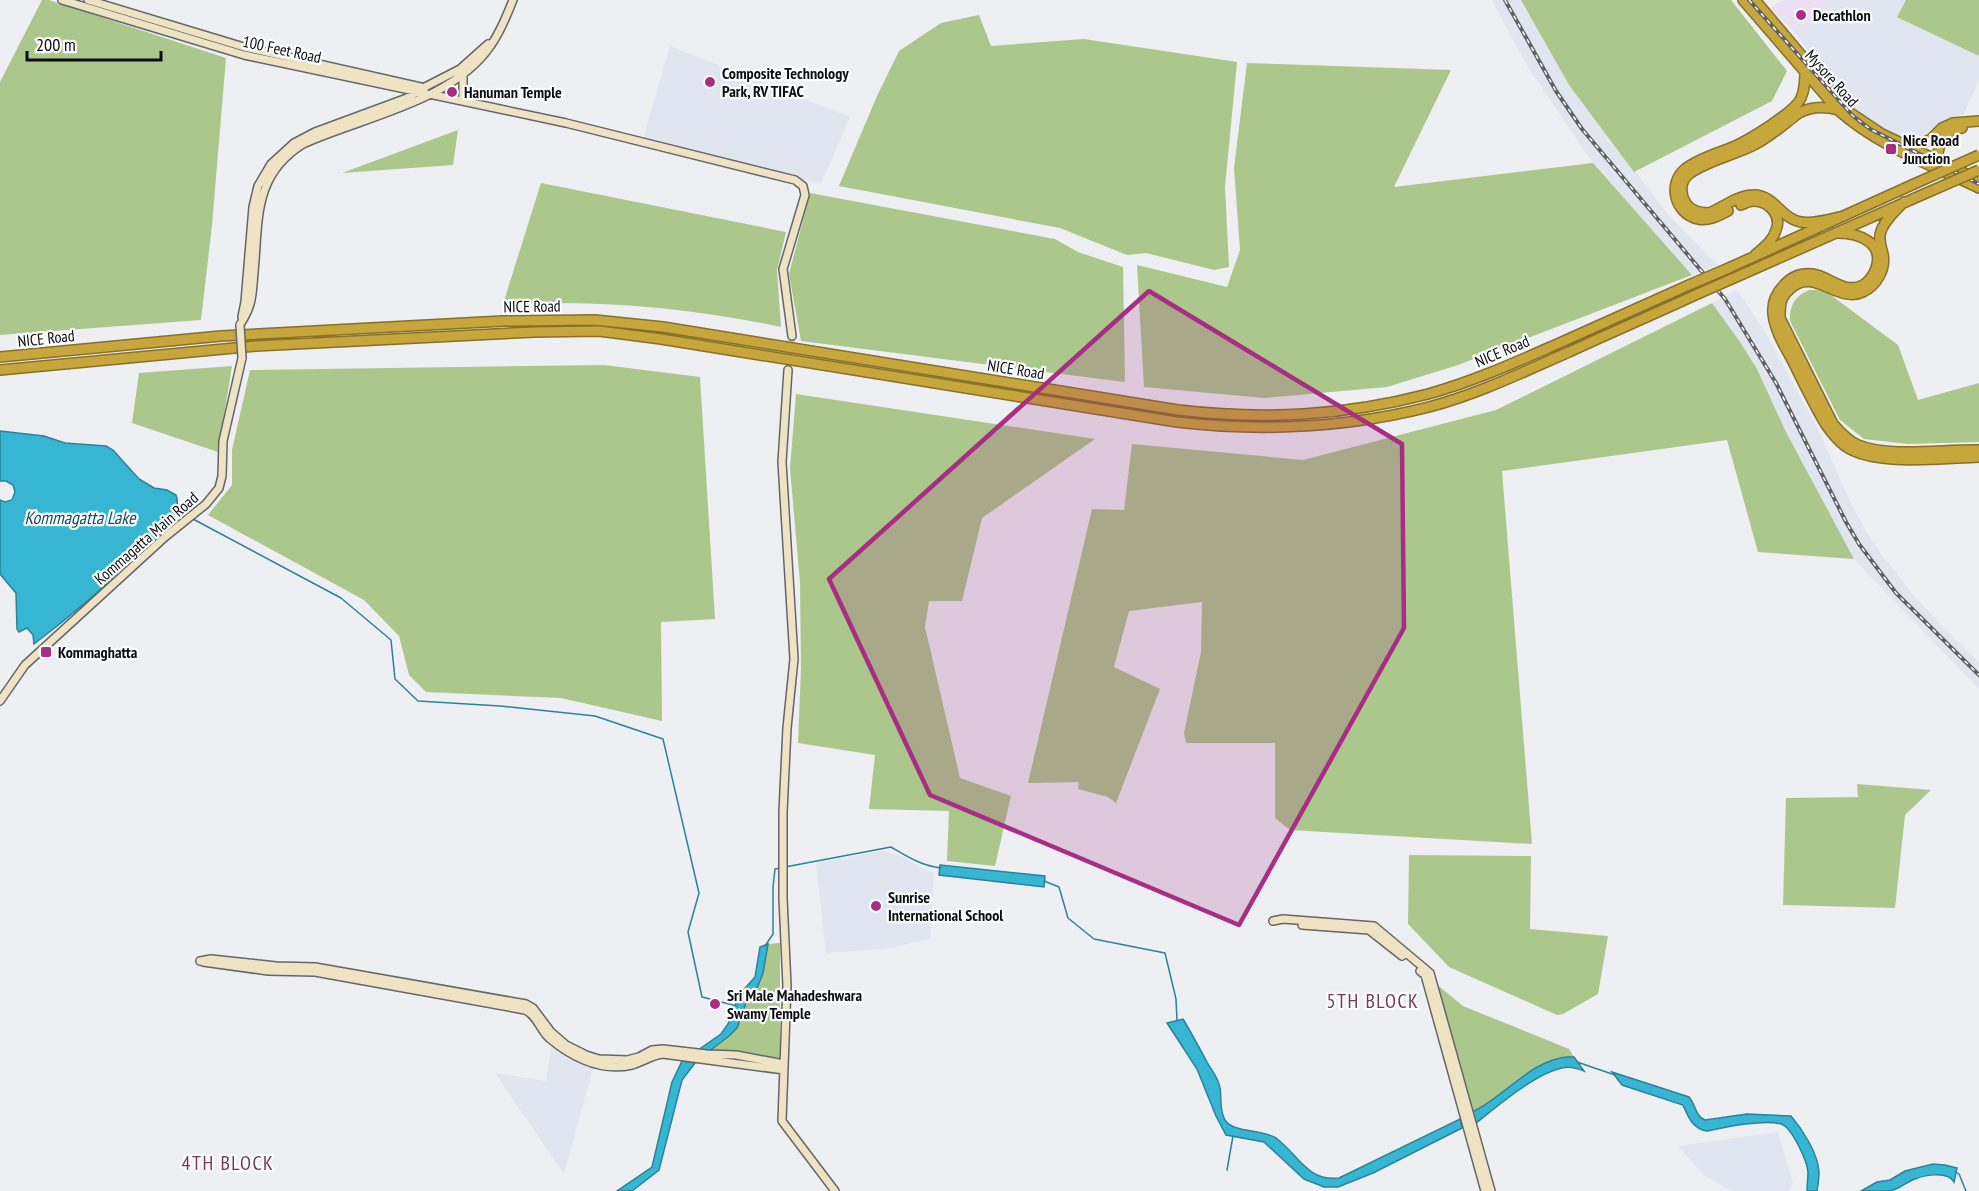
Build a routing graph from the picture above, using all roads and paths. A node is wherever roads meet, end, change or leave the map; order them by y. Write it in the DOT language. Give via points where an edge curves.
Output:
graph roads {
  1 [pos="62,0"];
  2 [pos="88,0"];
  3 [pos="512,0"];
  4 [pos="1743,0"];
  5 [pos="1755,0"];
  6 [pos="1808,69"];
  7 [pos="462,72"];
  8 [pos="421,89"];
  9 [pos="433,92"];
  10 [pos="463,101"];
  11 [pos="1838,111"];
  12 [pos="1979,121"];
  13 [pos="1979,127"];
  14 [pos="1909,147"];
  15 [pos="1979,155"];
  16 [pos="1938,160"];
  17 [pos="1979,170"];
  18 [pos="1979,180"];
  19 [pos="1979,188"];
  20 [pos="1904,202"];
  21 [pos="1839,217"];
  22 [pos="1835,233"];
  23 [pos="1755,255"];
  24 [pos="240,325"];
  25 [pos="792,336"];
  26 [pos="0,357"];
  27 [pos="0,370"];
  28 [pos="788,370"];
  29 [pos="1979,450"];
  30 [pos="1979,457"];
  31 [pos="0,701"];
  32 [pos="682,1054"];
  33 [pos="784,1067"];
  34 [pos="835,1191"];
  35 [pos="1485,1191"];
  36 [pos="1491,1191"];
  1 -- 8 [label="street, 100 Feet Road" via="244,55"];
  2 -- 8 [label="street, 100 Feet Road" via="244,47"];
  3 -- 7 [label="street, Kommagatta Main Road" via="491,45"];
  4 -- 6 [label="highway, Mysore Road"];
  5 -- 6 [label="highway, Mysore Road"];
  6 -- 11 [label="highway, Mysore Road"];
  6 -- 14 [label="highway, Mysore Road" via="1850,112"];
  6 -- 23 [label="highway" via="1803,94 1795,108 1738,144 1694,163 1677,179 1677,202 1694,218 1710,219 1750,201 1771,208 1778,221 1776,231"];
  7 -- 8 [label="street, Kommagatta Main Road"];
  7 -- 9 [label="street, Kommagatta Main Road"];
  7 -- 10 [label="street"];
  8 -- 9 [label="street, 100 Feet Road"];
  8 -- 24 [label="street, Kommagatta Main Road" via="407,98 315,132 294,143 271,164 258,186 253,207"];
  9 -- 10 [label="street, 100 Feet Road"];
  9 -- 24 [label="street, Kommagatta Main Road" via="408,106 303,144 275,168 260,207 251,302"];
  10 -- 25 [label="street, 100 Feet Road" via="795,180 806,195 783,269"];
  11 -- 19 [label="highway, Mysore Road" via="1886,143"];
  11 -- 21 [label="highway" via="1820,107 1799,113 1757,144 1692,172 1683,181 1682,193 1691,209 1702,213 1751,195 1771,200 1799,222"];
  12 -- 14 [label="highway" via="1953,123 1931,139"];
  13 -- 16 [label="highway" via="1946,134"];
  14 -- 16 [label="highway, Mysore Road"];
  15 -- 21 [label="highway, NICE Road, bridge"];
  16 -- 18 [label="highway, Mysore Road"];
  17 -- 20 [label="highway, NICE Road, bridge"];
  20 -- 22 [label="highway, NICE Road"];
  20 -- 29 [label="highway" via="1881,232 1883,268 1872,286 1854,295 1802,281 1783,296 1780,318 1833,424 1855,444 1882,451"];
  21 -- 23 [label="highway, NICE Road"];
  22 -- 27 [label="highway, NICE Road, bridge" via="1501,382 1431,406 1342,424 1274,429 1177,422 599,331 256,346"];
  22 -- 30 [label="highway" via="1862,237 1871,243 1877,253 1872,276 1852,288 1822,276 1798,275 1779,290 1772,311 1778,332 1826,425 1845,446 1870,457"];
  23 -- 26 [label="highway, NICE Road, bridge" via="1505,367 1449,387 1369,407 1275,416 1178,410 663,327 595,320 270,333"];
  24 -- 31 [label="street, Kommagatta Main Road, bridge" via="242,358 223,441 219,488 206,504 28,663"];
  28 -- 33 [label="street" via="782,462 794,659 783,812 787,986"];
  32 -- 32 [label="street" via="657,1055 628,1066 598,1065 563,1049 527,1010 315,972 268,971 200,961 315,967 529,1005 566,1045 599,1059 627,1060 657,1050"];
  32 -- 33 [label="street"];
  33 -- 34 [label="street" via="782,1121"];
  35 -- 36 [label="street" via="1425,975 1369,930 1273,921 1374,926 1430,973"];
}
